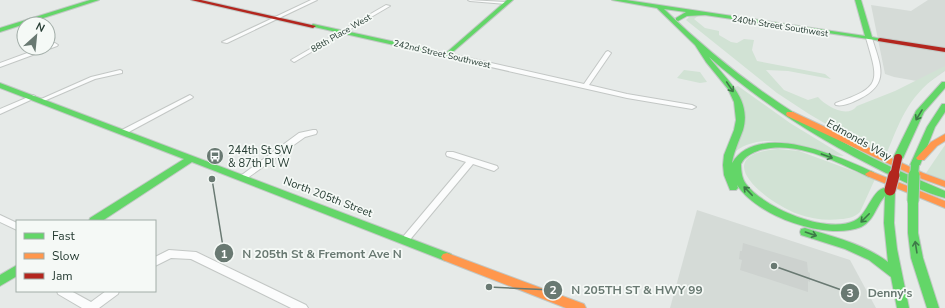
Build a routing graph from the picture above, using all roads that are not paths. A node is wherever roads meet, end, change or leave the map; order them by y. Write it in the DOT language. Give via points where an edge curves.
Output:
graph roads {
  1 [pos="96,0"];
  2 [pos="194,0"];
  3 [pos="315,0"];
  4 [pos="470,0"];
  5 [pos="615,0"];
  6 [pos="650,0"];
  7 [pos="858,0"];
  8 [pos="508,2"];
  9 [pos="388,6"];
  10 [pos="659,7"];
  11 [pos="704,14"];
  12 [pos="275,18"];
  13 [pos="678,19"];
  14 [pos="0,30"];
  15 [pos="342,32"];
  16 [pos="869,38"];
  17 [pos="225,42"];
  18 [pos="698,45"];
  19 [pos="945,50"];
  20 [pos="608,53"];
  21 [pos="447,55"];
  22 [pos="25,56"];
  23 [pos="294,60"];
  24 [pos="0,65"];
  25 [pos="120,72"];
  26 [pos="945,84"];
  27 [pos="0,85"];
  28 [pos="586,87"];
  29 [pos="190,96"];
  30 [pos="766,98"];
  31 [pos="37,99"];
  32 [pos="838,104"];
  33 [pos="945,106"];
  34 [pos="692,107"];
  35 [pos="0,112"];
  36 [pos="790,114"];
  37 [pos="122,132"];
  38 [pos="313,132"];
  39 [pos="945,137"];
  40 [pos="450,154"];
  41 [pos="192,158"];
  42 [pos="471,160"];
  43 [pos="915,165"];
  44 [pos="494,168"];
  45 [pos="243,177"];
  46 [pos="945,184"];
  47 [pos="890,190"];
  48 [pos="945,195"];
  49 [pos="945,205"];
  50 [pos="0,218"];
  51 [pos="96,220"];
  52 [pos="16,226"];
  53 [pos="405,240"];
  54 [pos="156,261"];
  55 [pos="16,271"];
  56 [pos="896,275"];
  57 [pos="0,281"];
  58 [pos="64,292"];
  59 [pos="113,292"];
  60 [pos="91,308"];
  61 [pos="302,308"];
  62 [pos="580,308"];
  63 [pos="904,308"];
  64 [pos="933,308"];
  1 -- 14 [label="main road"];
  2 -- 12 [label="main road, 242nd Street Southwest"];
  3 -- 12 [label="street"];
  4 -- 8 [label="street"];
  5 -- 10 [label="main road, 240th Street Southwest"];
  6 -- 10 [label="main road, Edmonds Way"];
  7 -- 16 [label="main road"];
  8 -- 21 [label="main road"];
  9 -- 15 [label="street, 88th Place West"];
  10 -- 11 [label="main road, 240th Street Southwest"];
  10 -- 13 [label="main road, Edmonds Way"];
  10 -- 18 [label="main road, Edmonds Way"];
  11 -- 13 [label="main road" via="686,14"];
  11 -- 16 [label="main road, 240th Street Southwest"];
  12 -- 15 [label="main road, 242nd Street Southwest"];
  12 -- 17 [label="street"];
  13 -- 30 [label="main road, Edmonds Way" via="762,89"];
  15 -- 21 [label="main road, 242nd Street Southwest"];
  15 -- 23 [label="street, 88th Place West"];
  16 -- 19 [label="main road, 240th Street Southwest"];
  16 -- 32 [label="street" via="878,82 874,89 860,97"];
  18 -- 30 [label="main road, Edmonds Way" via="755,92"];
  18 -- 56 [label="main road, one-way" via="737,97 741,117 725,164 726,175 741,197 754,209 770,218 873,256"];
  20 -- 28 [label="street"];
  21 -- 28 [label="street, 242nd Street Southwest"];
  22 -- 24 [label="street"];
  25 -- 31 [label="street" via="94,78"];
  26 -- 47 [label="main road, one-way, bridge" via="920,111 898,158"];
  27 -- 31 [label="main road, North 205th Street"];
  28 -- 34 [label="street, 242nd Street Southwest"];
  29 -- 37 [label="street"];
  30 -- 36 [label="main road, Edmonds Way"];
  31 -- 35 [label="street"];
  31 -- 37 [label="main road, North 205th Street"];
  33 -- 43 [label="main road" via="937,114 927,133"];
  36 -- 46 [label="main road" via="920,175"];
  36 -- 48 [label="main road, Edmonds Way" via="856,154"];
  37 -- 41 [label="main road, North 205th Street"];
  38 -- 45 [label="street" via="302,135"];
  39 -- 43 [label="main road" via="934,144"];
  40 -- 42 [label="street"];
  41 -- 45 [label="main road, North 205th Street"];
  41 -- 51 [label="main road"];
  42 -- 44 [label="street"];
  42 -- 53 [label="street"];
  64 -- 43 [label="main road, one-way, bridge" via="917,258 913,233"];
  45 -- 53 [label="main road, North 205th Street"];
  47 -- 49 [label="main road, one-way" via="881,194 865,220 854,226 824,228 788,216 753,197 740,183 736,163 756,148 779,145 799,148 828,156"];
  47 -- 56 [label="main road" via="889,230"];
  50 -- 52 [label="street"];
  53 -- 62 [label="main road, North 205th Street"];
  54 -- 61 [label="street" via="169,254 192,255"];
  55 -- 57 [label="main road"];
  56 -- 63 [label="main road"];
  58 -- 60 [label="street"];
  59 -- 60 [label="street"];
}
